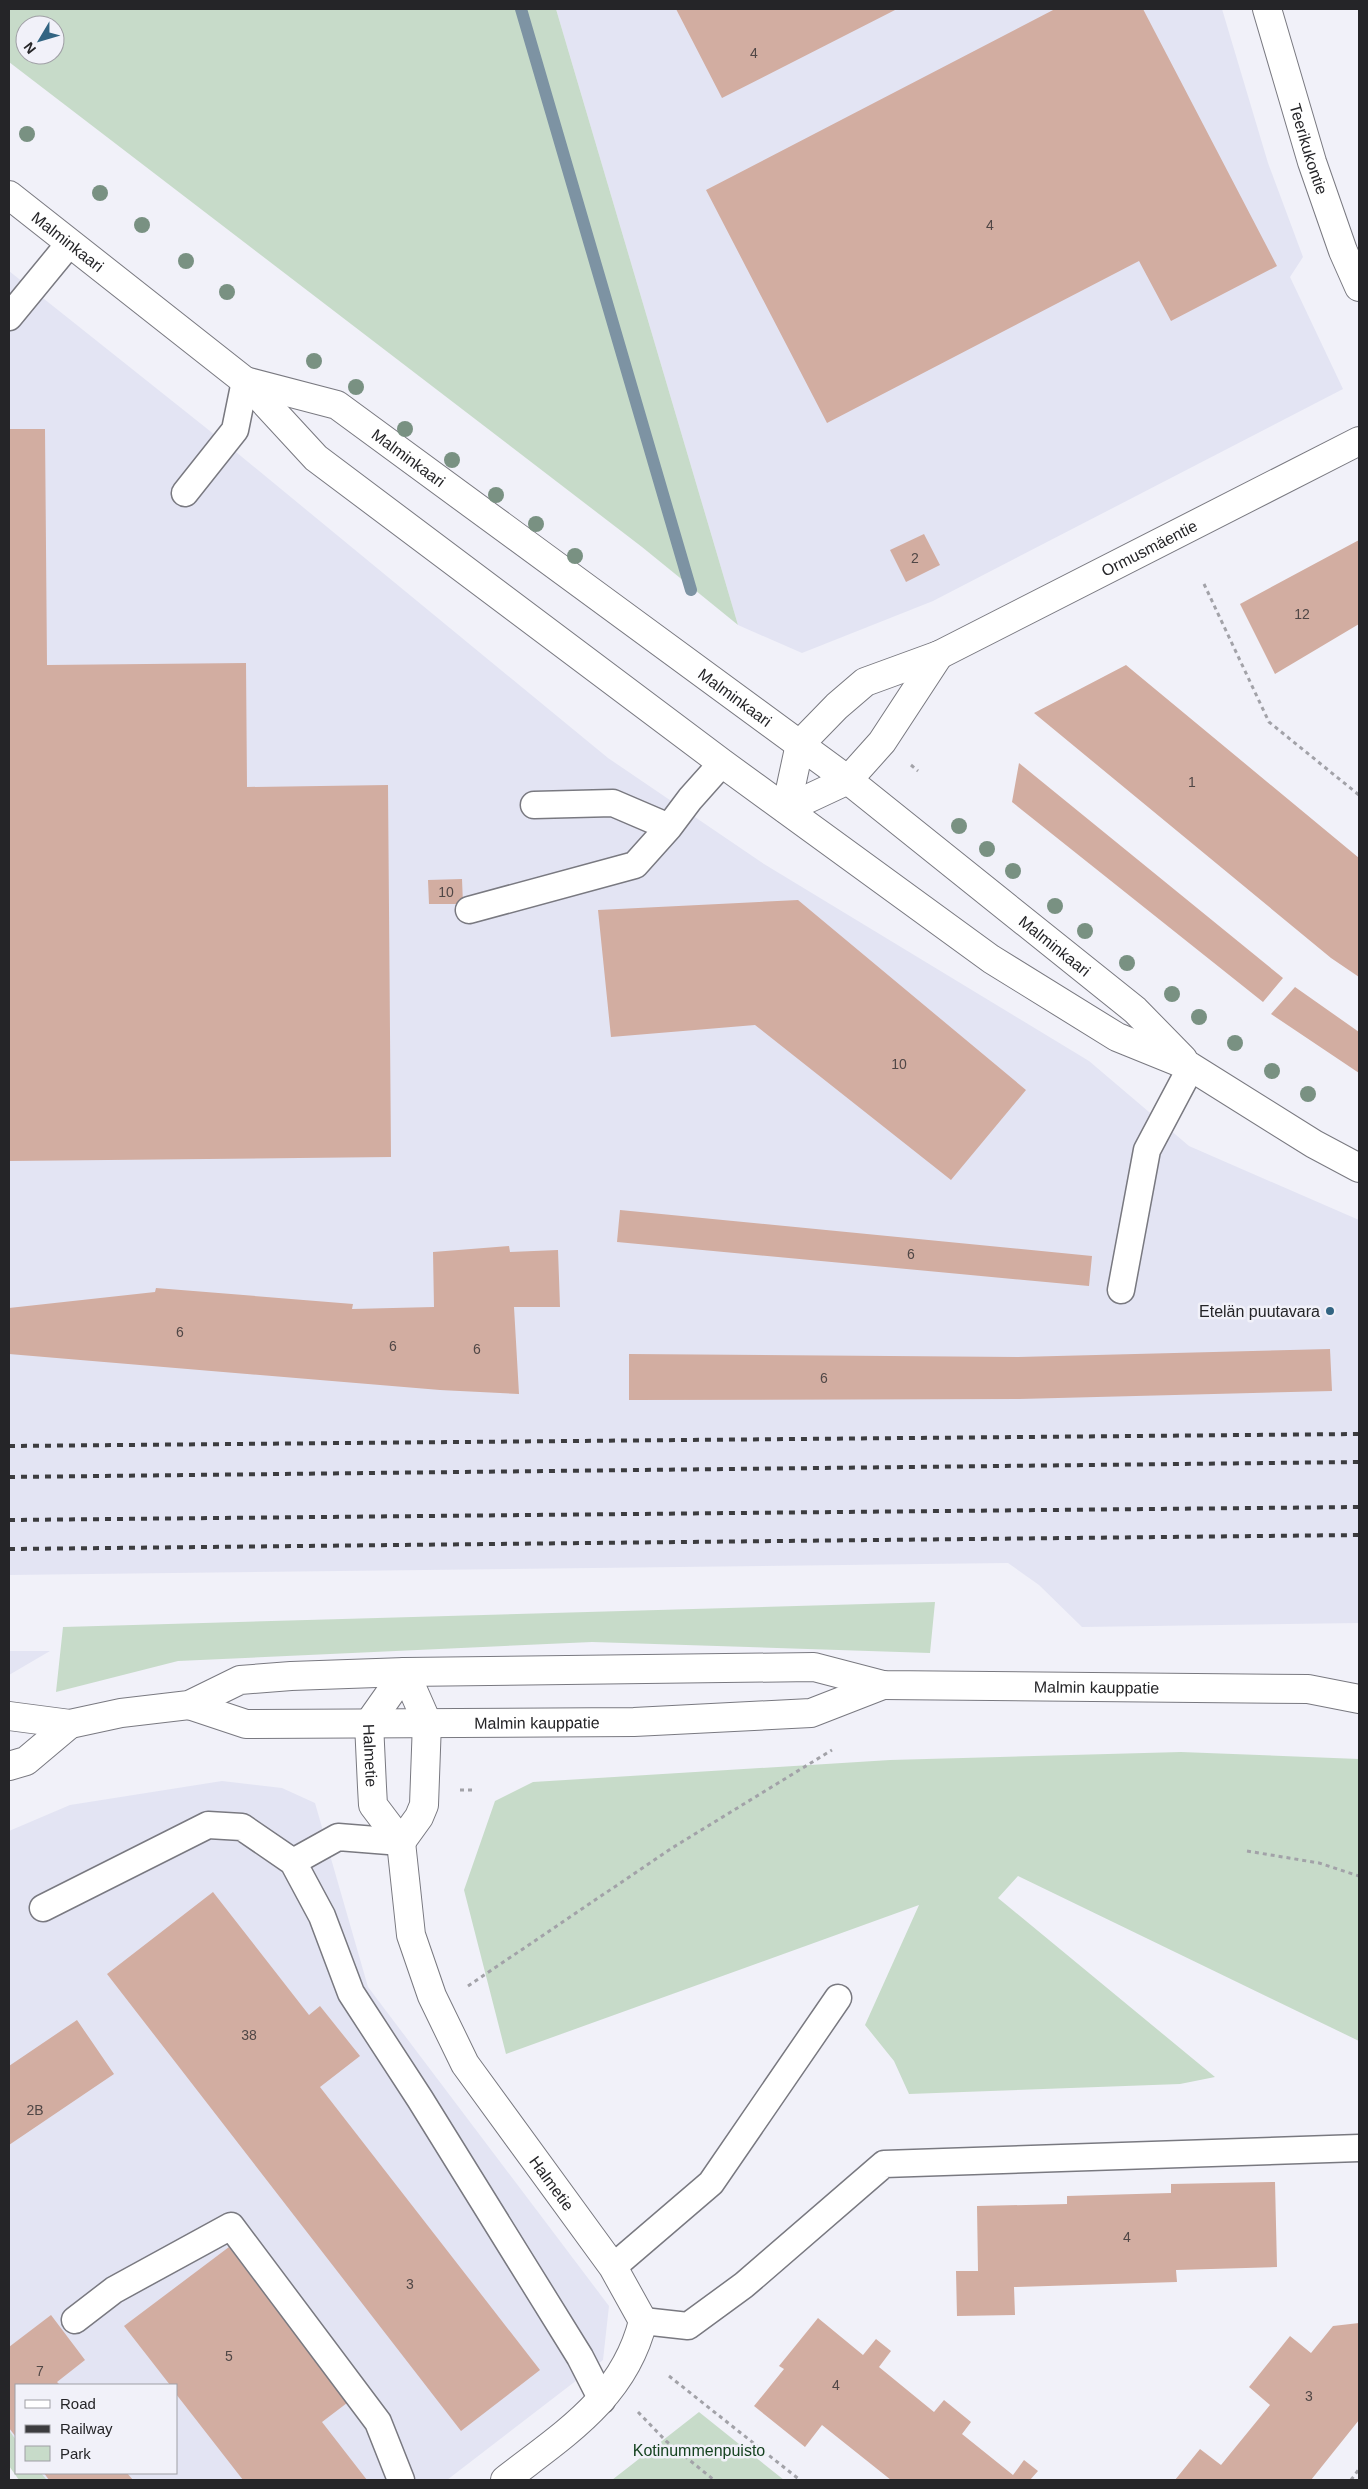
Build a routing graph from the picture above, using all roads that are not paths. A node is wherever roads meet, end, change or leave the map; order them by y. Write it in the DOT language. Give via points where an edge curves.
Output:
graph roads {
  1 [pos="1267,9"];
  2 [pos="9,195"];
  3 [pos="69,244"];
  4 [pos="1359,288"];
  5 [pos="9,317"];
  6 [pos="245,381"];
  7 [pos="1359,441"];
  8 [pos="186,493"];
  9 [pos="939,655"];
  10 [pos="800,744"];
  11 [pos="722,763"];
  12 [pos="848,780"];
  13 [pos="534,805"];
  14 [pos="786,809"];
  15 [pos="669,828"];
  16 [pos="469,910"];
  17 [pos="1191,1067"];
  18 [pos="1359,1168"];
  19 [pos="1121,1290"];
  20 [pos="405,1672"];
  21 [pos="1359,1678"];
  22 [pos="883,1685"];
  23 [pos="1308,1689"];
  24 [pos="1359,1699"];
  25 [pos="189,1705"];
  26 [pos="9,1716"];
  27 [pos="427,1722"];
  28 [pos="369,1723"];
  29 [pos="70,1724"];
  30 [pos="9,1766"];
  31 [pos="402,1842"];
  32 [pos="293,1862"];
  33 [pos="43,1908"];
  34 [pos="838,1998"];
  35 [pos="1359,2148"];
  36 [pos="613,2267"];
  37 [pos="75,2320"];
  38 [pos="643,2322"];
  39 [pos="602,2400"];
  40 [pos="401,2480"];
  41 [pos="505,2480"];
  1 -- 4 [label="street, Teerikukontie" via="1312,162"];
  2 -- 3 [label="street, Malminkaari"];
  3 -- 5 [label="lane"];
  3 -- 6 [label="street, Malminkaari"];
  6 -- 8 [label="lane" via="235,430"];
  6 -- 10 [label="street, Malminkaari" via="337,405"];
  6 -- 11 [label="street, Malminkaari" via="316,458"];
  7 -- 9 [label="street, Ormusmäentie"];
  9 -- 10 [label="street, Ormusmäentie" via="865,682"];
  9 -- 12 [label="street, Ormusmäentie" via="882,742"];
  10 -- 12 [label="street, Malminkaari"];
  10 -- 14 [label="street"];
  11 -- 14 [label="street, Malminkaari"];
  11 -- 15 [label="lane"];
  12 -- 14 [label="street, Ormusmäentie"];
  12 -- 17 [label="street, Malminkaari" via="1135,1010"];
  13 -- 15 [label="lane" via="613,803"];
  14 -- 17 [label="street, Malminkaari" via="991,959 1117,1037"];
  15 -- 16 [label="lane" via="635,865"];
  17 -- 18 [label="street, Malminkaari" via="1314,1144"];
  17 -- 19 [label="lane" via="1147,1150"];
  20 -- 22 [label="street, Malmin kauppatie" via="814,1667"];
  20 -- 25 [label="street, Malmin kauppatie" via="240,1680"];
  20 -- 27 [label="street"];
  20 -- 28 [label="street, Halmetie"];
  21 -- 23 [label="street, Malmin kauppatie"];
  22 -- 23 [label="street, Malmin kauppatie"];
  22 -- 27 [label="street, Malmin kauppatie" via="811,1713 634,1722"];
  23 -- 24 [label="street, Malmin kauppatie"];
  25 -- 28 [label="street, Malmin kauppatie" via="246,1724"];
  25 -- 29 [label="street, Malmin kauppatie" via="121,1713"];
  26 -- 29 [label="street, Malmin kauppatie"];
  27 -- 28 [label="street, Malmin kauppatie"];
  27 -- 31 [label="street" via="424,1805"];
  28 -- 31 [label="street, Halmetie" via="374,1805"];
  29 -- 30 [label="street, Malmin kauppatie" via="26,1761"];
  31 -- 32 [label="lane" via="338,1837"];
  31 -- 36 [label="street, Halmetie" via="411,1935 432,1996 465,2064"];
  32 -- 33 [label="lane" via="242,1827 208,1825"];
  32 -- 39 [label="lane" via="322,1916 351,1993 564,2332"];
  34 -- 36 [label="lane" via="711,2183"];
  35 -- 38 [label="lane" via="884,2164 744,2285 688,2326"];
  36 -- 38 [label="street, Halmetie"];
  37 -- 40 [label="lane" via="114,2290 231,2226 378,2422"];
  38 -- 39 [label="street" via="637,2344 619,2379"];
  39 -- 41 [label="street" via="575,2426"];
}
